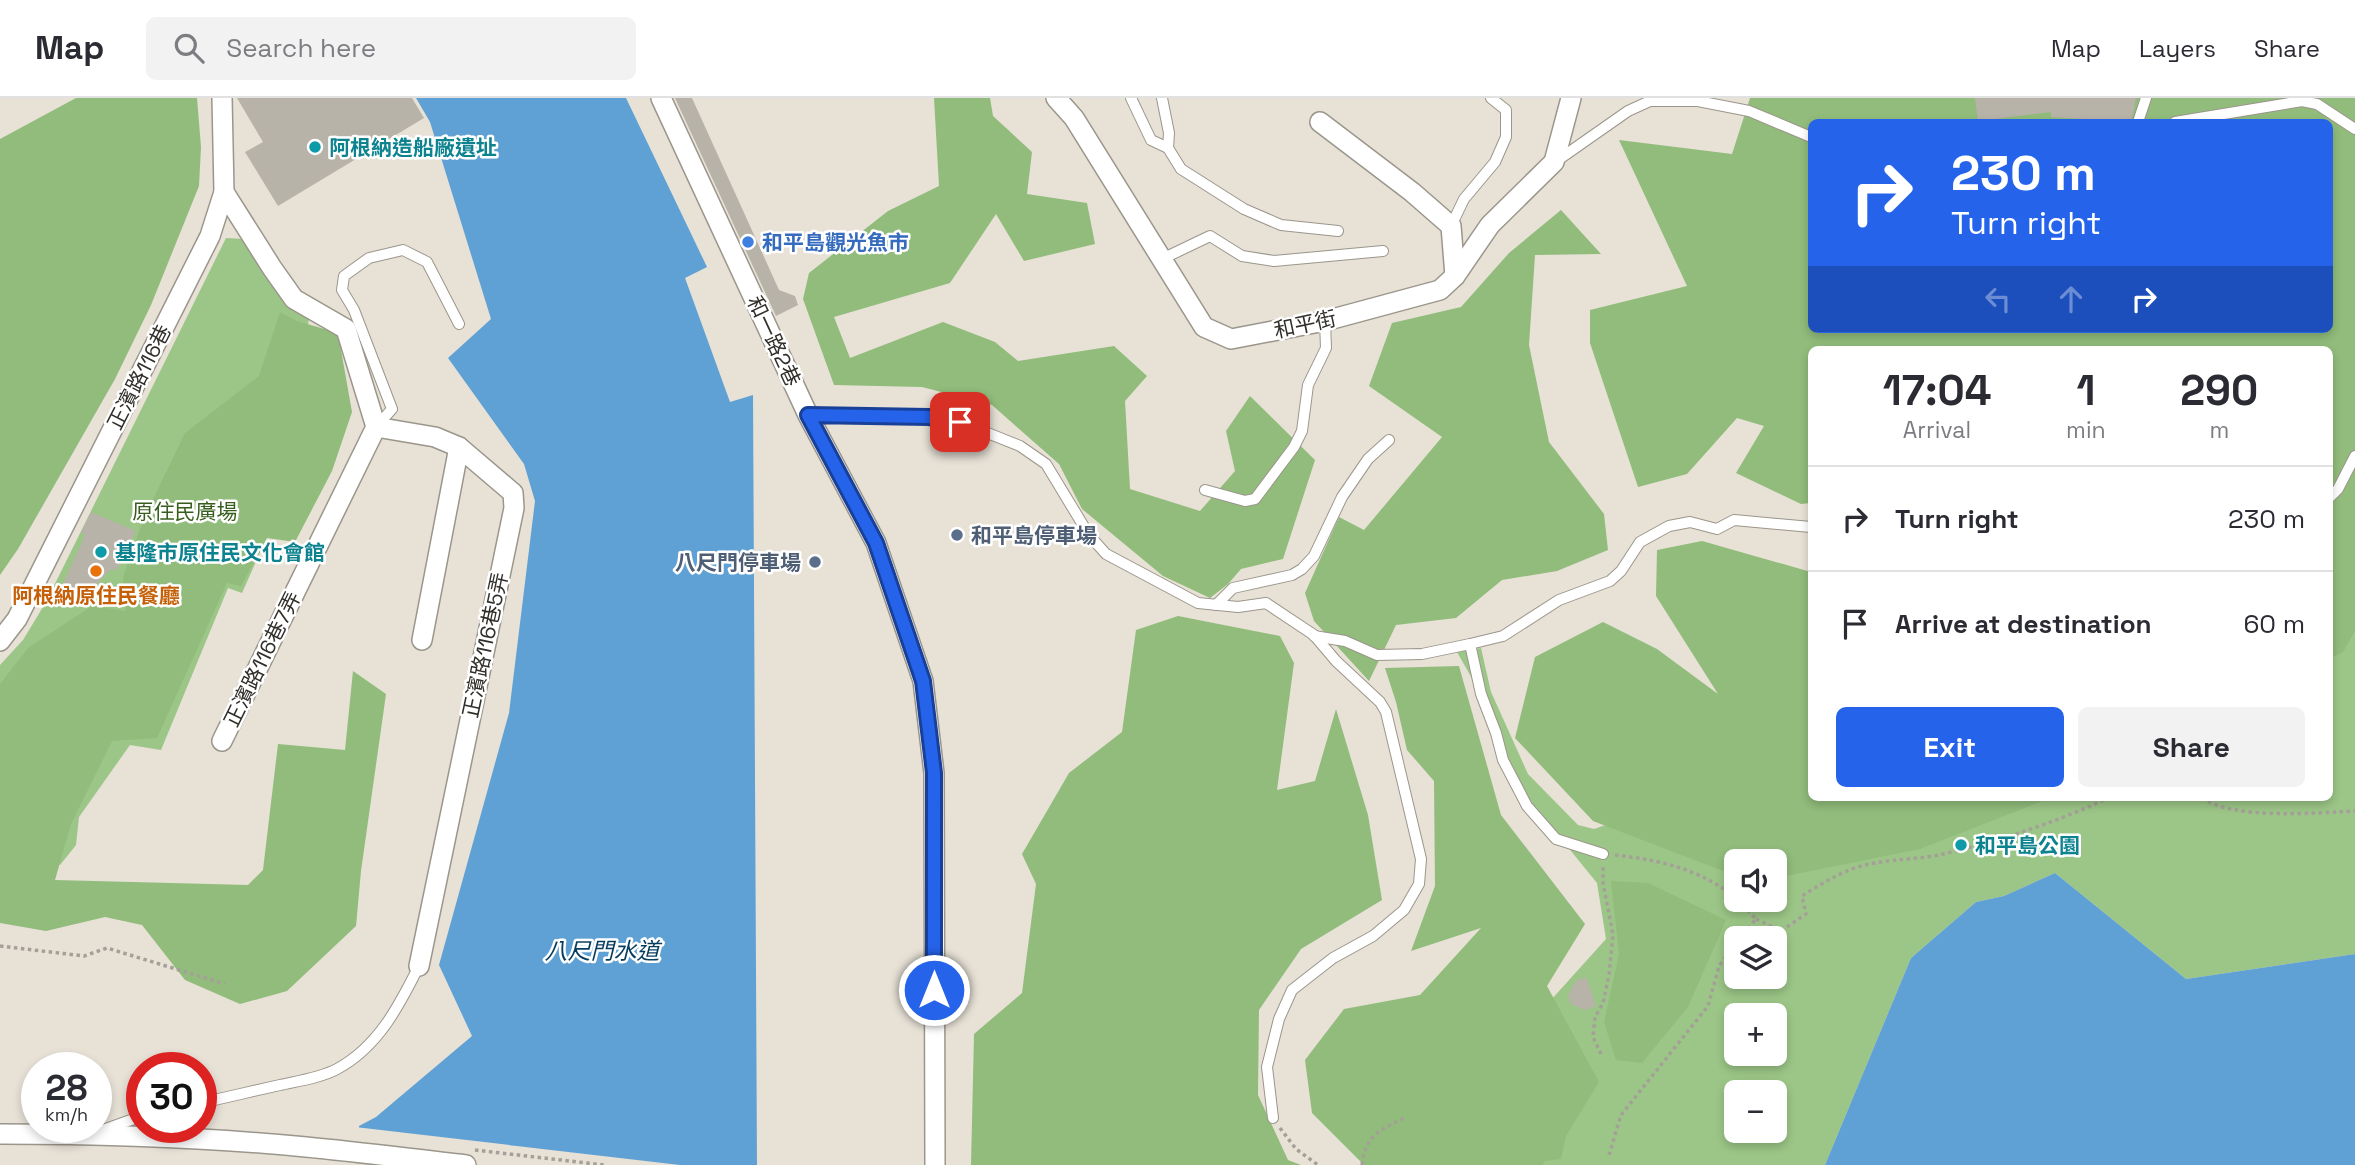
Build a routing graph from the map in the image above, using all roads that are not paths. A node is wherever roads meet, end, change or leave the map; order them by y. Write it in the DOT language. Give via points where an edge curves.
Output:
graph roads {
  1 [pos="222,98"];
  2 [pos="661,98"];
  3 [pos="1056,98"];
  4 [pos="1131,98"];
  5 [pos="1162,98"];
  6 [pos="1491,98"];
  7 [pos="1571,98"];
  8 [pos="2146,98"];
  9 [pos="2139,119"];
  10 [pos="2193,119"];
  11 [pos="1320,122"];
  12 [pos="2355,129"];
  13 [pos="1808,136"];
  14 [pos="1168,148"];
  15 [pos="1554,162"];
  16 [pos="224,192"];
  17 [pos="1451,226"];
  18 [pos="1338,232"];
  19 [pos="1382,251"];
  20 [pos="1162,260"];
  21 [pos="1455,276"];
  22 [pos="1325,321"];
  23 [pos="459,324"];
  24 [pos="808,415"];
  25 [pos="376,427"];
  26 [pos="1389,440"];
  27 [pos="459,447"];
  28 [pos="2355,456"];
  29 [pos="1205,490"];
  30 [pos="2333,494"];
  31 [pos="1808,527"];
  32 [pos="1216,605"];
  33 [pos="1314,635"];
  34 [pos="422,640"];
  35 [pos="0,641"];
  36 [pos="1470,643"];
  37 [pos="222,741"];
  38 [pos="1603,854"];
  39 [pos="419,966"];
  40 [pos="217,1099"];
  41 [pos="1273,1118"];
  42 [pos="0,1134"];
  43 [pos="21,1134"];
  44 [pos="112,1135"];
  45 [pos="466,1165"];
  46 [pos="935,1165"];
  1 -- 16 [label="street, 正濱路116巷"];
  2 -- 24 [label="street, 和一路2巷"];
  3 -- 20 [label="street, 和平街" via="1074,118"];
  4 -- 14 [label="lane" via="1151,140"];
  5 -- 14 [label="lane"];
  6 -- 17 [label="lane" via="1506,110 1506,137 1495,162 1464,199"];
  7 -- 15 [label="street"];
  8 -- 9 [label="lane"];
  10 -- 12 [label="lane" via="2302,101 2317,104"];
  11 -- 17 [label="street"];
  13 -- 15 [label="lane" via="1749,111 1698,101 1650,101"];
  14 -- 18 [label="lane" via="1181,169 1244,209 1281,225"];
  15 -- 21 [label="street, 和平街" via="1490,225"];
  16 -- 25 [label="street" via="294,299 346,329"];
  16 -- 35 [label="street, 正濱路116巷" via="210,236 18,619"];
  17 -- 21 [label="street"];
  19 -- 20 [label="lane" via="1275,261 1242,256 1210,236"];
  20 -- 22 [label="street, 和平街" via="1203,327 1231,339"];
  21 -- 22 [label="street, 和平街" via="1440,290"];
  22 -- 29 [label="lane" via="1326,348 1308,385 1302,431 1294,447 1255,499 1245,501"];
  23 -- 25 [label="lane" via="427,262 403,250 369,258 344,276 342,290 392,409"];
  24 -- 32 [label="lane" via="929,417 960,422 1020,446 1046,464 1106,554 1198,603"];
  24 -- 46 [label="street, 和一路2巷" via="876,543 923,681 934,773"];
  25 -- 27 [label="street, 正濱路116巷5弄" via="435,437"];
  25 -- 37 [label="street, 正濱路116巷7弄"];
  26 -- 32 [label="lane" via="1368,459 1342,497 1314,556 1302,569 1233,589"];
  27 -- 34 [label="street"];
  27 -- 39 [label="street, 正濱路116巷5弄" via="513,493 514,508"];
  28 -- 30 [label="lane"];
  31 -- 36 [label="lane" via="1734,520 1717,529 1690,522 1669,526 1640,542 1610,581 1559,600 1503,636"];
  32 -- 33 [label="lane" via="1266,603"];
  33 -- 36 [label="lane" via="1345,641 1377,655 1422,654"];
  33 -- 41 [label="lane" via="1386,712 1421,859 1419,884 1404,910 1373,936 1333,958 1292,990 1267,1067"];
  36 -- 38 [label="lane" via="1503,760 1527,806 1556,839"];
  39 -- 40 [label="lane, 正濱路116巷5弄" via="384,1027 335,1070"];
  42 -- 43 [label="street"];
  44 -- 45 [label="street" via="304,1147"];
}
